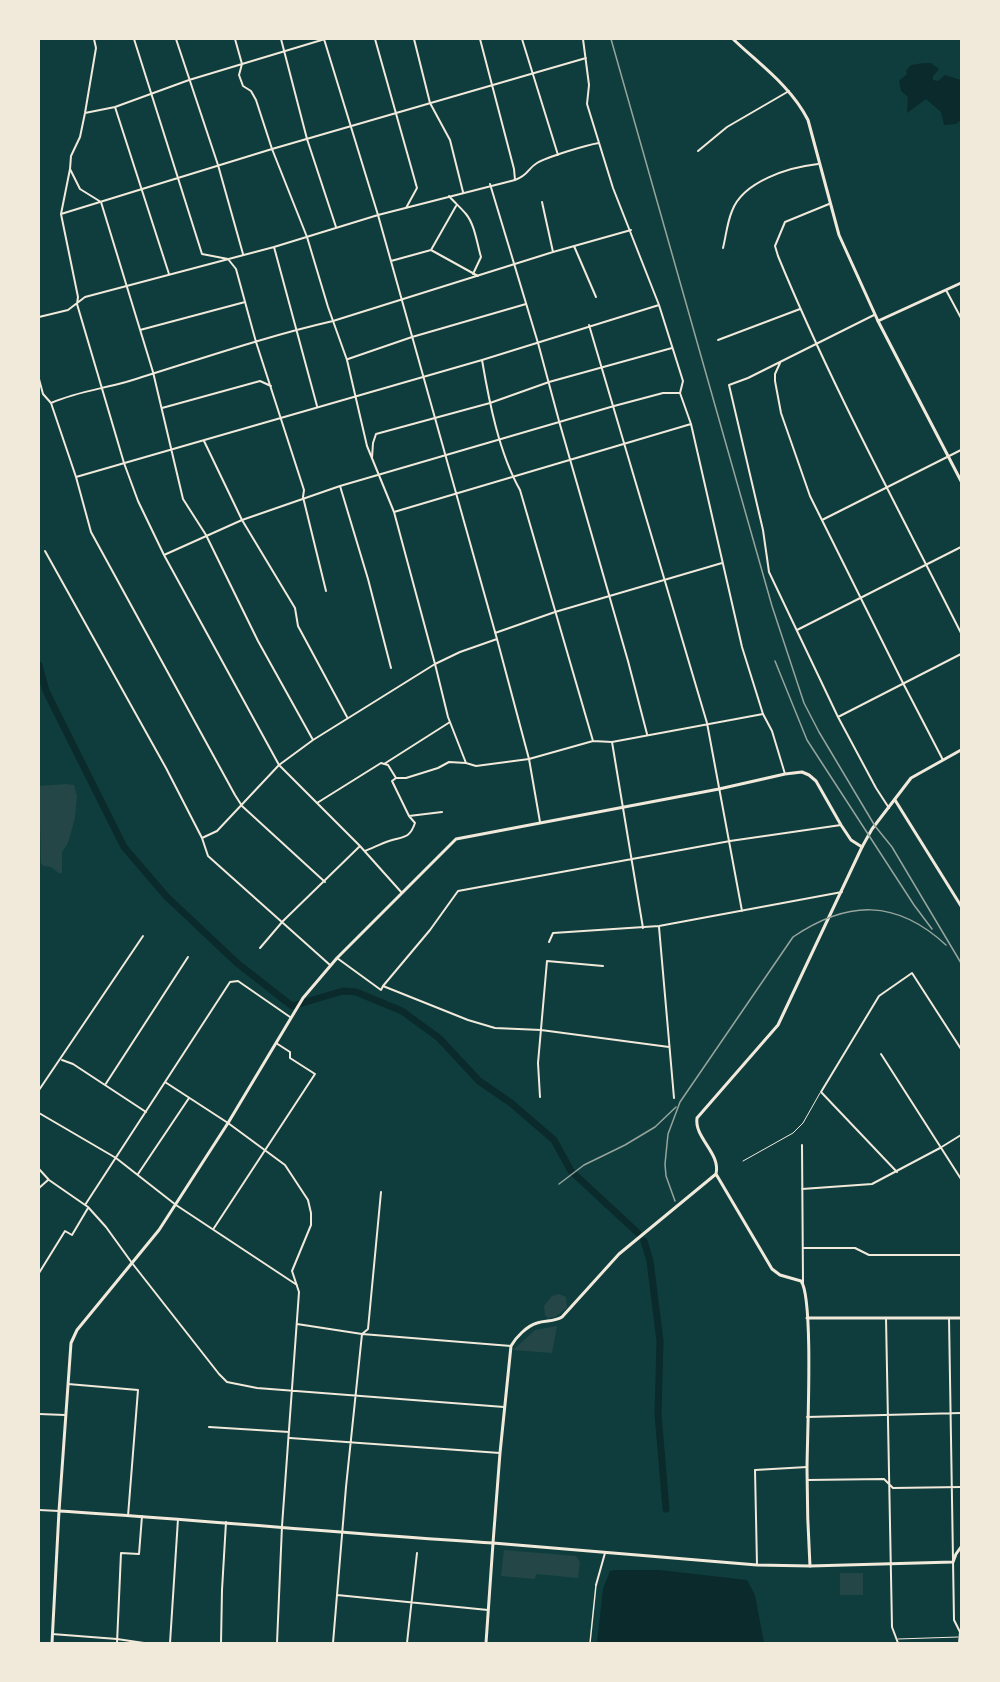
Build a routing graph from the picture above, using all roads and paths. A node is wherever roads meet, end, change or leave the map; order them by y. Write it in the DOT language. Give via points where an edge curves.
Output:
graph roads {
  1 [pos="94,39"];
  2 [pos="134,39"];
  3 [pos="176,39"];
  4 [pos="235,39"];
  5 [pos="281,39"];
  6 [pos="324,39"];
  7 [pos="375,39"];
  8 [pos="414,39"];
  9 [pos="480,39"];
  10 [pos="522,39"];
  11 [pos="583,39"];
  12 [pos="733,39"];
  13 [pos="284,52"];
  14 [pos="586,58"];
  15 [pos="242,64"];
  16 [pos="532,75"];
  17 [pos="189,80"];
  18 [pos="492,85"];
  19 [pos="789,91"];
  20 [pos="152,94"];
  21 [pos="430,102"];
  22 [pos="115,107"];
  23 [pos="85,113"];
  24 [pos="396,113"];
  25 [pos="351,126"];
  26 [pos="307,139"];
  27 [pos="599,143"];
  28 [pos="272,149"];
  29 [pos="699,151"];
  30 [pos="558,155"];
  31 [pos="818,164"];
  32 [pos="218,165"];
  33 [pos="70,169"];
  34 [pos="178,177"];
  35 [pos="515,180"];
  36 [pos="490,184"];
  37 [pos="142,190"];
  38 [pos="463,192"];
  39 [pos="449,196"];
  40 [pos="101,202"];
  41 [pos="542,202"];
  42 [pos="829,204"];
  43 [pos="456,206"];
  44 [pos="406,208"];
  45 [pos="61,214"];
  46 [pos="378,215"];
  47 [pos="336,227"];
  48 [pos="631,230"];
  49 [pos="307,237"];
  50 [pos="574,246"];
  51 [pos="274,248"];
  52 [pos="723,248"];
  53 [pos="431,250"];
  54 [pos="553,252"];
  55 [pos="243,255"];
  56 [pos="228,259"];
  57 [pos="391,261"];
  58 [pos="514,264"];
  59 [pos="169,274"];
  60 [pos="473,274"];
  61 [pos="478,276"];
  62 [pos="961,283"];
  63 [pos="125,286"];
  64 [pos="946,290"];
  65 [pos="597,297"];
  66 [pos="400,300"];
  67 [pos="245,302"];
  68 [pos="77,304"];
  69 [pos="526,304"];
  70 [pos="659,305"];
  71 [pos="800,309"];
  72 [pos="875,315"];
  73 [pos="39,317"];
  74 [pos="961,318"];
  75 [pos="333,321"];
  76 [pos="878,321"];
  77 [pos="589,326"];
  78 [pos="298,329"];
  79 [pos="140,330"];
  80 [pos="412,337"];
  81 [pos="718,340"];
  82 [pos="256,342"];
  83 [pos="538,343"];
  84 [pos="815,344"];
  85 [pos="672,348"];
  86 [pos="347,360"];
  87 [pos="482,360"];
  88 [pos="782,362"];
  89 [pos="602,367"];
  90 [pos="153,372"];
  91 [pos="422,377"];
  92 [pos="39,379"];
  93 [pos="549,382"];
  94 [pos="270,386"];
  95 [pos="101,387"];
  96 [pos="680,393"];
  97 [pos="356,395"];
  98 [pos="51,403"];
  99 [pos="490,403"];
  100 [pos="317,406"];
  101 [pos="614,406"];
  102 [pos="162,408"];
  103 [pos="281,417"];
  104 [pos="435,417"];
  105 [pos="559,421"];
  106 [pos="692,424"];
  107 [pos="501,439"];
  108 [pos="204,441"];
  109 [pos="624,444"];
  110 [pos="171,449"];
  111 [pos="961,450"];
  112 [pos="444,454"];
  113 [pos="949,456"];
  114 [pos="372,458"];
  115 [pos="570,460"];
  116 [pos="124,463"];
  117 [pos="378,474"];
  118 [pos="512,476"];
  119 [pos="76,477"];
  120 [pos="961,481"];
  121 [pos="340,486"];
  122 [pos="885,487"];
  123 [pos="455,493"];
  124 [pos="303,498"];
  125 [pos="394,512"];
  126 [pos="242,520"];
  127 [pos="822,520"];
  128 [pos="206,535"];
  129 [pos="961,548"];
  130 [pos="45,551"];
  131 [pos="164,555"];
  132 [pos="723,562"];
  133 [pos="927,565"];
  134 [pos="664,579"];
  135 [pos="326,591"];
  136 [pos="610,597"];
  137 [pos="861,599"];
  138 [pos="555,612"];
  139 [pos="797,630"];
  140 [pos="495,633"];
  141 [pos="961,633"];
  142 [pos="497,639"];
  143 [pos="961,654"];
  144 [pos="435,664"];
  145 [pos="391,668"];
  146 [pos="903,683"];
  147 [pos="763,714"];
  148 [pos="838,717"];
  149 [pos="347,718"];
  150 [pos="450,722"];
  151 [pos="707,723"];
  152 [pos="647,734"];
  153 [pos="313,740"];
  154 [pos="593,741"];
  155 [pos="612,742"];
  156 [pos="961,750"];
  157 [pos="529,759"];
  158 [pos="943,760"];
  159 [pos="466,763"];
  160 [pos="384,764"];
  161 [pos="279,765"];
  162 [pos="785,774"];
  163 [pos="396,778"];
  164 [pos="719,789"];
  165 [pos="895,800"];
  166 [pos="317,803"];
  167 [pos="242,806"];
  168 [pos="624,807"];
  169 [pos="889,808"];
  170 [pos="442,812"];
  171 [pos="409,816"];
  172 [pos="540,822"];
  173 [pos="841,825"];
  174 [pos="202,838"];
  175 [pos="730,842"];
  176 [pos="360,846"];
  177 [pos="862,847"];
  178 [pos="365,851"];
  179 [pos="633,858"];
  180 [pos="325,882"];
  181 [pos="402,892"];
  182 [pos="842,892"];
  183 [pos="961,906"];
  184 [pos="742,911"];
  185 [pos="283,921"];
  186 [pos="659,926"];
  187 [pos="643,928"];
  188 [pos="143,936"];
  189 [pos="549,942"];
  190 [pos="260,948"];
  191 [pos="188,957"];
  192 [pos="337,958"];
  193 [pos="330,965"];
  194 [pos="603,966"];
  195 [pos="383,986"];
  196 [pos="290,1017"];
  197 [pos="542,1030"];
  198 [pos="276,1043"];
  199 [pos="669,1047"];
  200 [pos="961,1049"];
  201 [pos="881,1054"];
  202 [pos="61,1060"];
  203 [pos="165,1082"];
  204 [pos="105,1085"];
  205 [pos="39,1090"];
  206 [pos="821,1092"];
  207 [pos="540,1097"];
  208 [pos="189,1098"];
  209 [pos="674,1098"];
  210 [pos="146,1112"];
  211 [pos="39,1113"];
  212 [pos="228,1123"];
  213 [pos="961,1135"];
  214 [pos="802,1144"];
  215 [pos="940,1148"];
  216 [pos="266,1150"];
  217 [pos="116,1158"];
  218 [pos="743,1161"];
  219 [pos="39,1169"];
  220 [pos="897,1172"];
  221 [pos="138,1174"];
  222 [pos="716,1174"];
  223 [pos="961,1179"];
  224 [pos="49,1180"];
  225 [pos="39,1188"];
  226 [pos="802,1189"];
  227 [pos="381,1192"];
  228 [pos="176,1205"];
  229 [pos="87,1206"];
  230 [pos="214,1228"];
  231 [pos="802,1248"];
  232 [pos="961,1255"];
  233 [pos="132,1263"];
  234 [pos="39,1273"];
  235 [pos="803,1284"];
  236 [pos="297,1285"];
  237 [pos="807,1318"];
  238 [pos="886,1318"];
  239 [pos="949,1318"];
  240 [pos="961,1318"];
  241 [pos="297,1324"];
  242 [pos="362,1334"];
  243 [pos="511,1346"];
  244 [pos="68,1384"];
  245 [pos="292,1391"];
  246 [pos="355,1395"];
  247 [pos="504,1407"];
  248 [pos="951,1413"];
  249 [pos="961,1413"];
  250 [pos="39,1414"];
  251 [pos="65,1415"];
  252 [pos="886,1415"];
  253 [pos="807,1417"];
  254 [pos="209,1427"];
  255 [pos="289,1432"];
  256 [pos="289,1438"];
  257 [pos="350,1442"];
  258 [pos="500,1453"];
  259 [pos="807,1467"];
  260 [pos="807,1480"];
  261 [pos="889,1485"];
  262 [pos="961,1487"];
  263 [pos="952,1488"];
  264 [pos="39,1510"];
  265 [pos="59,1511"];
  266 [pos="128,1516"];
  267 [pos="142,1516"];
  268 [pos="178,1519"];
  269 [pos="226,1522"];
  270 [pos="282,1526"];
  271 [pos="342,1532"];
  272 [pos="493,1543"];
  273 [pos="961,1547"];
  274 [pos="605,1552"];
  275 [pos="417,1553"];
  276 [pos="953,1562"];
  277 [pos="757,1565"];
  278 [pos="890,1565"];
  279 [pos="810,1566"];
  280 [pos="596,1585"];
  281 [pos="337,1595"];
  282 [pos="412,1604"];
  283 [pos="488,1610"];
  284 [pos="961,1632"];
  285 [pos="52,1634"];
  286 [pos="958,1637"];
  287 [pos="117,1639"];
  288 [pos="898,1641"];
  289 [pos="52,1643"];
  290 [pos="117,1643"];
  291 [pos="144,1643"];
  292 [pos="170,1643"];
  293 [pos="221,1643"];
  294 [pos="277,1643"];
  295 [pos="333,1643"];
  296 [pos="407,1643"];
  297 [pos="486,1643"];
  298 [pos="590,1643"];
  299 [pos="959,1643"];
  1 -- 23 [label="street" via="96,48"];
  2 -- 20 [label="street"];
  3 -- 17 [label="street"];
  4 -- 15 [label="street"];
  5 -- 13 [label="street"];
  6 -- 13 [label="street"];
  6 -- 25 [label="street"];
  7 -- 24 [label="street"];
  8 -- 21 [label="street"];
  9 -- 18 [label="street"];
  10 -- 16 [label="street"];
  11 -- 14 [label="street"];
  12 -- 19 [label="main road"];
  13 -- 15 [label="street"];
  13 -- 26 [label="street"];
  14 -- 16 [label="street"];
  14 -- 27 [label="street" via="587,104"];
  15 -- 17 [label="street"];
  15 -- 28 [label="street" via="239,75 256,100"];
  16 -- 18 [label="street"];
  16 -- 30 [label="street"];
  17 -- 20 [label="street"];
  17 -- 32 [label="street"];
  18 -- 21 [label="street"];
  18 -- 35 [label="street"];
  19 -- 29 [label="street" via="728,127"];
  19 -- 31 [label="main road" via="808,120"];
  20 -- 22 [label="street"];
  20 -- 34 [label="street"];
  21 -- 24 [label="street"];
  21 -- 38 [label="street" via="450,140"];
  22 -- 23 [label="street"];
  22 -- 37 [label="street"];
  23 -- 33 [label="street"];
  24 -- 25 [label="street"];
  24 -- 44 [label="street" via="417,188"];
  25 -- 26 [label="street"];
  25 -- 46 [label="street"];
  26 -- 28 [label="street"];
  26 -- 47 [label="street"];
  27 -- 30 [label="street"];
  27 -- 48 [label="street"];
  28 -- 32 [label="street"];
  28 -- 49 [label="street"];
  30 -- 35 [label="street" via="535,164 524,177"];
  31 -- 42 [label="main road"];
  31 -- 52 [label="street" via="778,173 758,183 732,211"];
  32 -- 34 [label="street"];
  32 -- 55 [label="street"];
  33 -- 40 [label="street" via="80,189"];
  33 -- 45 [label="street"];
  34 -- 37 [label="street"];
  34 -- 56 [label="street" via="202,254"];
  35 -- 36 [label="street"];
  36 -- 38 [label="street"];
  36 -- 58 [label="street"];
  37 -- 40 [label="street"];
  37 -- 59 [label="street"];
  38 -- 39 [label="street"];
  39 -- 43 [label="street"];
  39 -- 44 [label="street"];
  40 -- 45 [label="street"];
  40 -- 63 [label="street"];
  41 -- 54 [label="street"];
  42 -- 71 [label="street" via="785,222 775,246"];
  42 -- 72 [label="main road"];
  43 -- 53 [label="street"];
  43 -- 60 [label="street" via="472,224 481,258"];
  44 -- 46 [label="street"];
  45 -- 68 [label="street"];
  46 -- 47 [label="street"];
  46 -- 57 [label="street"];
  47 -- 49 [label="street"];
  48 -- 50 [label="street"];
  48 -- 70 [label="street"];
  49 -- 51 [label="street"];
  49 -- 75 [label="street"];
  50 -- 54 [label="street"];
  50 -- 65 [label="street"];
  51 -- 55 [label="street"];
  51 -- 78 [label="street"];
  53 -- 57 [label="street"];
  53 -- 60 [label="street"];
  54 -- 58 [label="street"];
  55 -- 56 [label="street"];
  56 -- 59 [label="street"];
  56 -- 67 [label="street" via="236,269"];
  57 -- 66 [label="street"];
  58 -- 61 [label="street"];
  58 -- 69 [label="street"];
  59 -- 63 [label="street"];
  60 -- 61 [label="street"];
  61 -- 66 [label="street"];
  62 -- 64 [label="main road"];
  63 -- 68 [label="street" via="85,297"];
  63 -- 79 [label="street"];
  64 -- 74 [label="street"];
  64 -- 76 [label="main road"];
  66 -- 75 [label="street"];
  66 -- 80 [label="street"];
  67 -- 79 [label="street"];
  67 -- 82 [label="street"];
  68 -- 73 [label="street"];
  68 -- 95 [label="street"];
  69 -- 80 [label="street"];
  69 -- 83 [label="street"];
  70 -- 77 [label="street"];
  70 -- 85 [label="street"];
  71 -- 81 [label="street"];
  71 -- 84 [label="street"];
  72 -- 76 [label="main road"];
  72 -- 84 [label="street"];
  75 -- 78 [label="street"];
  75 -- 86 [label="street"];
  76 -- 113 [label="main road"];
  77 -- 83 [label="street"];
  77 -- 89 [label="street"];
  78 -- 82 [label="street"];
  78 -- 100 [label="street"];
  79 -- 90 [label="street"];
  80 -- 86 [label="street"];
  80 -- 91 [label="street"];
  82 -- 90 [label="street"];
  82 -- 94 [label="street"];
  83 -- 87 [label="street"];
  83 -- 93 [label="street"];
  84 -- 88 [label="street"];
  84 -- 122 [label="street"];
  85 -- 89 [label="street"];
  85 -- 96 [label="street" via="683,381"];
  86 -- 97 [label="street"];
  87 -- 91 [label="street"];
  87 -- 99 [label="street"];
  88 -- 127 [label="street" via="774,374 781,414"];
  88 -- 139 [label="street" via="729,385 769,572"];
  89 -- 93 [label="street"];
  89 -- 101 [label="street"];
  90 -- 95 [label="street"];
  90 -- 102 [label="street"];
  91 -- 97 [label="street"];
  91 -- 104 [label="street"];
  92 -- 98 [label="street"];
  93 -- 99 [label="street"];
  93 -- 105 [label="street"];
  94 -- 102 [label="street" via="260,381"];
  94 -- 103 [label="street"];
  95 -- 98 [label="street"];
  95 -- 116 [label="street"];
  96 -- 101 [label="street" via="663,393"];
  96 -- 106 [label="street"];
  97 -- 100 [label="street"];
  97 -- 114 [label="street"];
  98 -- 119 [label="street"];
  99 -- 104 [label="street"];
  99 -- 107 [label="street"];
  100 -- 103 [label="street"];
  101 -- 105 [label="street"];
  101 -- 109 [label="street"];
  102 -- 110 [label="street"];
  103 -- 108 [label="street"];
  103 -- 124 [label="street" via="304,490"];
  104 -- 112 [label="street"];
  104 -- 114 [label="street" via="376,434"];
  105 -- 107 [label="street"];
  105 -- 115 [label="street"];
  106 -- 109 [label="street"];
  106 -- 132 [label="street"];
  107 -- 112 [label="street"];
  107 -- 118 [label="street"];
  108 -- 110 [label="street"];
  108 -- 126 [label="street"];
  109 -- 115 [label="street"];
  109 -- 134 [label="street"];
  110 -- 116 [label="street"];
  110 -- 128 [label="street" via="183,500"];
  111 -- 113 [label="street"];
  112 -- 117 [label="street"];
  112 -- 123 [label="street"];
  113 -- 120 [label="main road"];
  113 -- 122 [label="street"];
  114 -- 117 [label="street"];
  115 -- 118 [label="street"];
  115 -- 136 [label="street"];
  116 -- 119 [label="street"];
  116 -- 131 [label="street"];
  117 -- 121 [label="street"];
  117 -- 125 [label="street"];
  118 -- 123 [label="street"];
  118 -- 138 [label="street" via="520,490"];
  119 -- 167 [label="street" via="91,532"];
  121 -- 124 [label="street"];
  121 -- 145 [label="street"];
  122 -- 127 [label="street"];
  122 -- 133 [label="street"];
  123 -- 125 [label="street"];
  123 -- 140 [label="street"];
  124 -- 126 [label="street"];
  124 -- 135 [label="street"];
  125 -- 144 [label="street"];
  126 -- 128 [label="street"];
  126 -- 149 [label="street" via="295,608 298,626"];
  127 -- 137 [label="street"];
  128 -- 131 [label="street"];
  128 -- 153 [label="street"];
  129 -- 133 [label="street"];
  130 -- 174 [label="street"];
  131 -- 161 [label="street"];
  132 -- 134 [label="street"];
  132 -- 147 [label="street" via="742,647"];
  133 -- 137 [label="street"];
  133 -- 141 [label="street"];
  134 -- 136 [label="street"];
  134 -- 151 [label="street"];
  136 -- 138 [label="street"];
  136 -- 152 [label="street"];
  137 -- 139 [label="street"];
  137 -- 146 [label="street"];
  138 -- 140 [label="street"];
  138 -- 154 [label="street"];
  139 -- 148 [label="street"];
  140 -- 142 [label="street"];
  142 -- 144 [label="street"];
  142 -- 157 [label="street"];
  143 -- 146 [label="street"];
  144 -- 149 [label="street"];
  144 -- 150 [label="street"];
  146 -- 148 [label="street"];
  146 -- 158 [label="street"];
  147 -- 151 [label="street"];
  147 -- 162 [label="street"];
  148 -- 169 [label="street"];
  149 -- 153 [label="street"];
  150 -- 159 [label="street"];
  150 -- 160 [label="street"];
  151 -- 152 [label="street"];
  151 -- 164 [label="street"];
  152 -- 155 [label="street"];
  153 -- 161 [label="street"];
  154 -- 155 [label="street"];
  154 -- 157 [label="street"];
  155 -- 168 [label="street"];
  156 -- 158 [label="main road"];
  157 -- 159 [label="street" via="476,766"];
  157 -- 172 [label="street"];
  158 -- 165 [label="main road" via="911,778"];
  159 -- 163 [label="street" via="449,762"];
  160 -- 163 [label="street"];
  160 -- 166 [label="street"];
  161 -- 166 [label="street"];
  161 -- 167 [label="street"];
  162 -- 164 [label="main road"];
  162 -- 173 [label="main road" via="802,772 816,781"];
  163 -- 171 [label="street" via="392,781"];
  164 -- 168 [label="main road"];
  164 -- 175 [label="street"];
  165 -- 169 [label="main road"];
  165 -- 183 [label="main road"];
  166 -- 176 [label="street"];
  167 -- 174 [label="street" via="217,831"];
  167 -- 180 [label="street"];
  168 -- 172 [label="main road"];
  168 -- 179 [label="street"];
  169 -- 177 [label="main road"];
  170 -- 171 [label="street"];
  171 -- 178 [label="street" via="415,823 412,832"];
  172 -- 181 [label="main road" via="456,838"];
  173 -- 175 [label="street"];
  173 -- 177 [label="main road" via="851,840"];
  174 -- 185 [label="street" via="208,856"];
  175 -- 179 [label="street"];
  175 -- 184 [label="street"];
  176 -- 178 [label="street"];
  176 -- 180 [label="street"];
  177 -- 182 [label="main road"];
  178 -- 181 [label="street"];
  179 -- 187 [label="street"];
  179 -- 195 [label="street" via="458,891"];
  180 -- 185 [label="street"];
  181 -- 192 [label="main road"];
  182 -- 184 [label="street"];
  182 -- 222 [label="main road" via="778,1025 698,1118 698,1128 715,1161"];
  184 -- 186 [label="street"];
  185 -- 190 [label="street"];
  185 -- 193 [label="street"];
  186 -- 187 [label="street"];
  186 -- 199 [label="street"];
  187 -- 189 [label="street" via="553,933"];
  188 -- 202 [label="street"];
  191 -- 204 [label="street"];
  192 -- 193 [label="main road"];
  192 -- 195 [label="street" via="381,990"];
  193 -- 196 [label="main road"];
  194 -- 197 [label="street" via="547,961"];
  195 -- 197 [label="street" via="495,1028"];
  196 -- 198 [label="main road"];
  196 -- 203 [label="street" via="238,981 230,982"];
  197 -- 199 [label="street"];
  197 -- 207 [label="street" via="538,1063"];
  198 -- 212 [label="main road"];
  198 -- 216 [label="street" via="290,1052 290,1058 315,1074"];
  199 -- 209 [label="street"];
  200 -- 206 [label="street" via="912,973 879,996"];
  201 -- 215 [label="street"];
  202 -- 204 [label="street"];
  202 -- 205 [label="street"];
  203 -- 208 [label="street"];
  203 -- 210 [label="street"];
  204 -- 210 [label="street"];
  206 -- 218 [label="lane" via="803,1124 793,1133"];
  206 -- 220 [label="street"];
  208 -- 212 [label="street"];
  208 -- 221 [label="street"];
  210 -- 217 [label="street"];
  211 -- 217 [label="street"];
  212 -- 216 [label="street"];
  212 -- 228 [label="main road"];
  213 -- 215 [label="street"];
  214 -- 226 [label="street"];
  215 -- 220 [label="street"];
  215 -- 223 [label="street"];
  216 -- 230 [label="street"];
  216 -- 236 [label="street" via="285,1165 311,1208 311,1226 292,1271"];
  217 -- 221 [label="street"];
  217 -- 229 [label="street"];
  219 -- 224 [label="street"];
  220 -- 226 [label="street" via="872,1184"];
  221 -- 228 [label="street"];
  222 -- 235 [label="main road" via="772,1269"];
  222 -- 243 [label="main road" via="619,1254 562,1317 535,1323"];
  224 -- 225 [label="street"];
  224 -- 229 [label="street"];
  226 -- 231 [label="street"];
  227 -- 242 [label="street" via="368,1329"];
  228 -- 230 [label="street"];
  228 -- 233 [label="main road"];
  229 -- 233 [label="street"];
  229 -- 234 [label="street" via="72,1235 65,1231"];
  230 -- 236 [label="street"];
  231 -- 232 [label="street" via="855,1248 869,1255"];
  231 -- 235 [label="street"];
  233 -- 244 [label="main road" via="70,1343"];
  233 -- 245 [label="street" via="227,1382"];
  235 -- 237 [label="main road"];
  236 -- 241 [label="street"];
  237 -- 238 [label="main road"];
  237 -- 253 [label="main road"];
  238 -- 239 [label="main road"];
  238 -- 252 [label="street"];
  239 -- 240 [label="main road"];
  239 -- 248 [label="street"];
  241 -- 242 [label="street"];
  241 -- 245 [label="street"];
  242 -- 243 [label="street"];
  242 -- 246 [label="street"];
  243 -- 247 [label="main road"];
  244 -- 251 [label="main road"];
  244 -- 266 [label="street" via="138,1390"];
  245 -- 246 [label="street"];
  245 -- 255 [label="street"];
  246 -- 247 [label="street"];
  246 -- 257 [label="street"];
  247 -- 258 [label="main road"];
  248 -- 249 [label="street"];
  248 -- 252 [label="street"];
  248 -- 263 [label="street"];
  250 -- 251 [label="street"];
  251 -- 265 [label="main road"];
  252 -- 253 [label="street"];
  252 -- 261 [label="street"];
  253 -- 259 [label="main road"];
  254 -- 255 [label="street"];
  255 -- 256 [label="street"];
  256 -- 257 [label="street"];
  256 -- 270 [label="street"];
  257 -- 258 [label="street"];
  257 -- 271 [label="street"];
  258 -- 272 [label="main road"];
  259 -- 260 [label="main road"];
  259 -- 277 [label="street" via="755,1470"];
  260 -- 261 [label="street" via="884,1479"];
  260 -- 279 [label="main road"];
  261 -- 263 [label="street"];
  261 -- 278 [label="street"];
  262 -- 263 [label="street"];
  263 -- 276 [label="street"];
  264 -- 265 [label="street"];
  265 -- 266 [label="main road"];
  265 -- 285 [label="main road"];
  266 -- 267 [label="main road"];
  267 -- 268 [label="main road"];
  267 -- 287 [label="street" via="139,1554 121,1553"];
  268 -- 269 [label="main road"];
  268 -- 292 [label="street"];
  269 -- 270 [label="main road"];
  269 -- 293 [label="street"];
  270 -- 271 [label="main road"];
  270 -- 294 [label="street"];
  271 -- 272 [label="main road"];
  271 -- 281 [label="street"];
  272 -- 274 [label="main road"];
  272 -- 283 [label="main road"];
  273 -- 276 [label="main road"];
  274 -- 277 [label="main road"];
  274 -- 280 [label="street"];
  275 -- 282 [label="street"];
  276 -- 278 [label="main road"];
  276 -- 284 [label="street" via="954,1620"];
  277 -- 279 [label="main road"];
  278 -- 279 [label="main road"];
  278 -- 288 [label="street" via="892,1627"];
  280 -- 298 [label="street"];
  281 -- 282 [label="street"];
  281 -- 295 [label="street"];
  282 -- 283 [label="street"];
  282 -- 296 [label="street"];
  283 -- 297 [label="main road"];
  284 -- 286 [label="street"];
  285 -- 287 [label="street"];
  285 -- 289 [label="main road"];
  286 -- 288 [label="lane"];
  286 -- 299 [label="street"];
  287 -- 290 [label="street"];
  287 -- 291 [label="street"];
}
